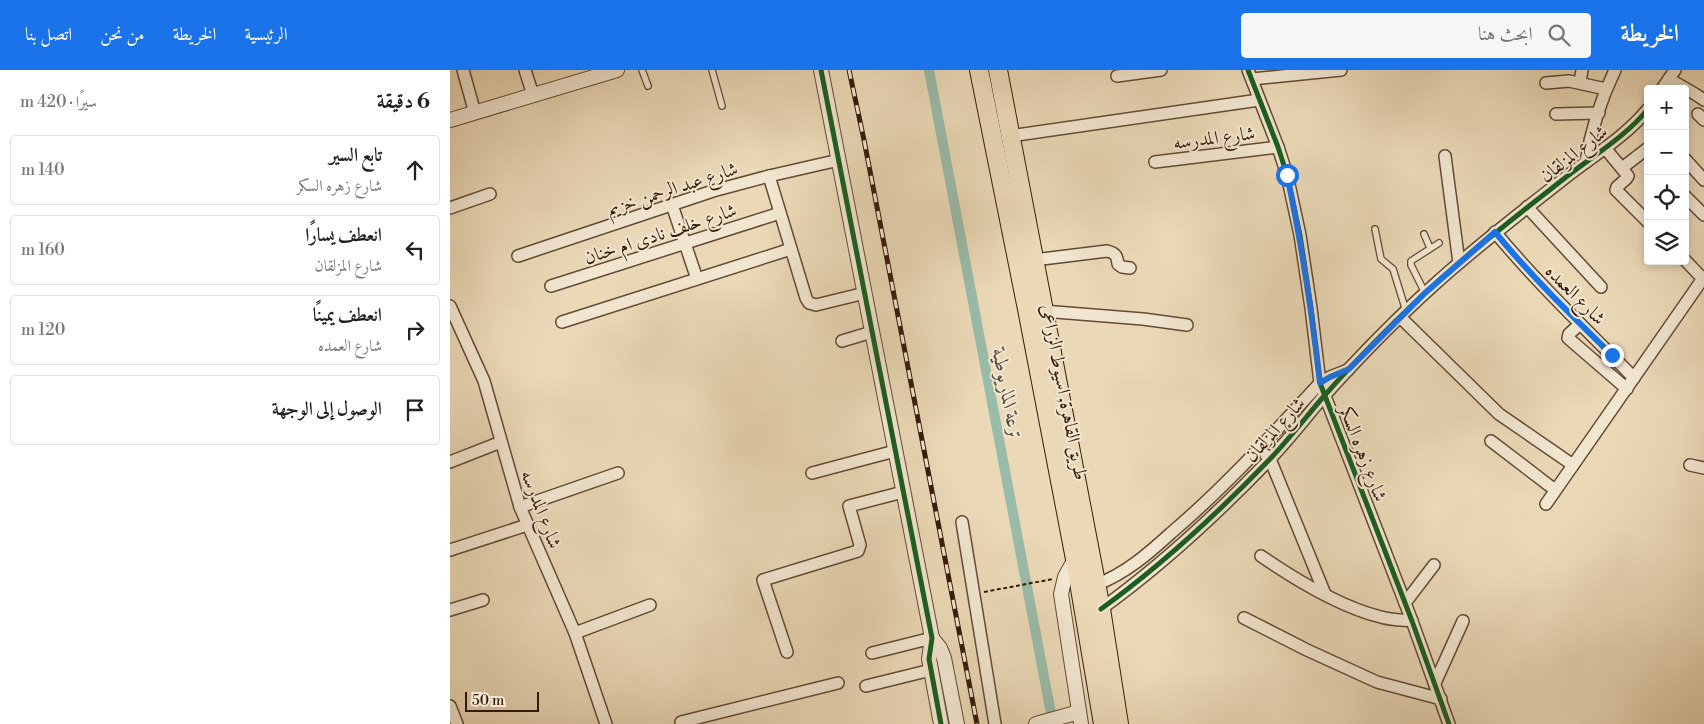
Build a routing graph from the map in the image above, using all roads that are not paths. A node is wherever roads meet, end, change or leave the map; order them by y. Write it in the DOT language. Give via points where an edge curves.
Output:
graph roads {
  1 [pos="462,70"];
  2 [pos="525,70"];
  3 [pos="642,70"];
  4 [pos="712,70"];
  5 [pos="821,70"];
  6 [pos="979,70"];
  7 [pos="998,70"];
  8 [pos="1161,70"];
  9 [pos="1341,70"];
  10 [pos="1582,70"];
  11 [pos="1615,70"];
  12 [pos="610,71"];
  13 [pos="1250,75"];
  14 [pos="1117,76"];
  15 [pos="1550,78"];
  16 [pos="1668,79"];
  17 [pos="1580,82"];
  18 [pos="648,86"];
  19 [pos="1606,89"];
  20 [pos="533,95"];
  21 [pos="1259,100"];
  22 [pos="1704,100"];
  23 [pos="722,106"];
  24 [pos="475,112"];
  25 [pos="1599,113"];
  26 [pos="1644,113"];
  27 [pos="1556,114"];
  28 [pos="450,120"];
  29 [pos="1010,136"];
  30 [pos="1278,147"];
  31 [pos="1605,148"];
  32 [pos="1644,153"];
  33 [pos="1445,156"];
  34 [pos="838,160"];
  35 [pos="1155,162"];
  36 [pos="1586,162"];
  37 [pos="1689,163"];
  38 [pos="1622,168"];
  39 [pos="769,176"];
  40 [pos="1704,180"];
  41 [pos="490,194"];
  42 [pos="1689,200"];
  43 [pos="672,205"];
  44 [pos="1527,207"];
  45 [pos="450,208"];
  46 [pos="780,213"];
  47 [pos="1704,215"];
  48 [pos="1646,220"];
  49 [pos="1374,229"];
  50 [pos="1495,232"];
  51 [pos="1424,234"];
  52 [pos="685,243"];
  53 [pos="1438,243"];
  54 [pos="1430,248"];
  55 [pos="791,249"];
  56 [pos="518,256"];
  57 [pos="1034,260"];
  58 [pos="1459,263"];
  59 [pos="1689,264"];
  60 [pos="1130,268"];
  61 [pos="1704,278"];
  62 [pos="697,279"];
  63 [pos="551,286"];
  64 [pos="1601,287"];
  65 [pos="865,293"];
  66 [pos="1425,293"];
  67 [pos="450,306"];
  68 [pos="1043,311"];
  69 [pos="1403,314"];
  70 [pos="452,318"];
  71 [pos="562,322"];
  72 [pos="1580,324"];
  73 [pos="1187,325"];
  74 [pos="872,332"];
  75 [pos="842,341"];
  76 [pos="1349,369"];
  77 [pos="1634,378"];
  78 [pos="1320,383"];
  79 [pos="1627,389"];
  80 [pos="1325,395"];
  81 [pos="1491,441"];
  82 [pos="501,442"];
  83 [pos="1259,448"];
  84 [pos="895,451"];
  85 [pos="1270,459"];
  86 [pos="450,462"];
  87 [pos="1573,465"];
  88 [pos="1690,465"];
  89 [pos="1704,468"];
  90 [pos="618,473"];
  91 [pos="812,473"];
  92 [pos="1555,490"];
  93 [pos="903,492"];
  94 [pos="1546,504"];
  95 [pos="1203,506"];
  96 [pos="520,507"];
  97 [pos="1213,516"];
  98 [pos="962,522"];
  99 [pos="527,525"];
  100 [pos="450,550"];
  101 [pos="1082,556"];
  102 [pos="1261,556"];
  103 [pos="1434,565"];
  104 [pos="1121,574"];
  105 [pos="1096,585"];
  106 [pos="1129,589"];
  107 [pos="1325,594"];
  108 [pos="483,600"];
  109 [pos="1405,603"];
  110 [pos="650,605"];
  111 [pos="1101,609"];
  112 [pos="450,610"];
  113 [pos="1244,618"];
  114 [pos="1412,621"];
  115 [pos="1463,622"];
  116 [pos="575,633"];
  117 [pos="932,638"];
  118 [pos="787,652"];
  119 [pos="872,653"];
  120 [pos="930,670"];
  121 [pos="1435,682"];
  122 [pos="838,683"];
  123 [pos="866,686"];
  124 [pos="1441,699"];
  125 [pos="450,706"];
  126 [pos="1077,717"];
  127 [pos="720,718"];
  128 [pos="681,722"];
  129 [pos="457,724"];
  130 [pos="606,724"];
  131 [pos="940,724"];
  132 [pos="957,724"];
  133 [pos="995,724"];
  134 [pos="1036,724"];
  135 [pos="1103,724"];
  136 [pos="1119,724"];
  137 [pos="1449,724"];
  1 -- 24 [label="street"];
  2 -- 20 [label="street"];
  3 -- 18 [label="lane"];
  4 -- 23 [label="lane"];
  5 -- 34 [label="street"];
  6 -- 101 [label="highway, طريق القاهرة, اسيوط الزراعى"];
  7 -- 29 [label="highway, طريق القاهرة, اسيوط الزراعى"];
  8 -- 14 [label="street"];
  9 -- 13 [label="street"];
  10 -- 17 [label="street"];
  11 -- 19 [label="street"];
  12 -- 20 [label="street"];
  13 -- 21 [label="street, شارع زهره السكر"];
  15 -- 17 [label="street"];
  16 -- 22 [label="street"];
  17 -- 19 [label="street"];
  19 -- 25 [label="street"];
  20 -- 24 [label="street"];
  21 -- 29 [label="street"];
  21 -- 30 [label="street, شارع زهره السكر"];
  24 -- 28 [label="street"];
  25 -- 27 [label="street"];
  25 -- 36 [label="street"];
  26 -- 31 [label="street, شارع المزلقان"];
  29 -- 57 [label="highway, طريق القاهرة, اسيوط الزراعى"];
  30 -- 35 [label="street, شارع المدرسه"];
  30 -- 78 [label="street, شارع زهره السكر" via="1300,235"];
  31 -- 36 [label="street, شارع المزلقان"];
  31 -- 38 [label="street"];
  32 -- 38 [label="street"];
  33 -- 58 [label="street"];
  34 -- 39 [label="street, شارع عبد الرحمن خزيم"];
  34 -- 65 [label="street"];
  36 -- 44 [label="street, شارع المزلقان"];
  37 -- 40 [label="street"];
  38 -- 48 [label="street" via="1628,176 1616,190"];
  39 -- 43 [label="street, شارع عبد الرحمن خزيم"];
  39 -- 46 [label="street"];
  41 -- 45 [label="street"];
  42 -- 47 [label="street"];
  43 -- 52 [label="street"];
  43 -- 56 [label="street, شارع عبد الرحمن خزيم"];
  44 -- 50 [label="street, شارع المزلقان"];
  44 -- 64 [label="street"];
  46 -- 52 [label="street, شارع خلف نادى ام خنان"];
  46 -- 55 [label="street"];
  49 -- 69 [label="lane" via="1382,259 1393,268"];
  50 -- 58 [label="street, شارع المزلقان"];
  50 -- 72 [label="street, شارع العمده"];
  51 -- 54 [label="lane"];
  52 -- 62 [label="street"];
  52 -- 63 [label="street, شارع خلف نادى ام خنان"];
  53 -- 54 [label="lane"];
  54 -- 66 [label="lane" via="1410,261"];
  55 -- 62 [label="street"];
  55 -- 65 [label="street" via="809,304"];
  57 -- 60 [label="street" via="1106,251 1114,252 1118,264"];
  57 -- 68 [label="highway, طريق القاهرة, اسيوط الزراعى"];
  58 -- 66 [label="street, شارع المزلقان"];
  59 -- 61 [label="street"];
  61 -- 77 [label="street"];
  62 -- 71 [label="street"];
  65 -- 74 [label="street"];
  66 -- 69 [label="street, شارع المزلقان"];
  67 -- 70 [label="street, شارع المدرسه"];
  68 -- 73 [label="street"];
  68 -- 101 [label="highway, طريق القاهرة, اسيوط الزراعى"];
  69 -- 76 [label="street, شارع المزلقان"];
  69 -- 87 [label="street" via="1499,414"];
  70 -- 82 [label="street, شارع المدرسه" via="484,382"];
  72 -- 77 [label="street, شارع العمده"];
  72 -- 79 [label="street" via="1568,338"];
  74 -- 75 [label="street"];
  74 -- 84 [label="street"];
  76 -- 78 [label="street, شارع المزلقان"];
  76 -- 80 [label="street, شارع المزلقان"];
  77 -- 79 [label="street"];
  78 -- 80 [label="street, شارع زهره السكر"];
  78 -- 83 [label="street, شارع المزلقان"];
  79 -- 87 [label="street"];
  80 -- 85 [label="street, شارع المزلقان"];
  80 -- 109 [label="street, شارع زهره السكر"];
  81 -- 92 [label="street"];
  82 -- 86 [label="street"];
  82 -- 96 [label="street, شارع المدرسه"];
  83 -- 85 [label="street"];
  83 -- 95 [label="street, شارع المزلقان"];
  84 -- 91 [label="street"];
  84 -- 93 [label="street"];
  85 -- 97 [label="street, شارع المزلقان"];
  85 -- 107 [label="street"];
  87 -- 92 [label="street"];
  88 -- 89 [label="street"];
  90 -- 96 [label="street"];
  92 -- 94 [label="street"];
  93 -- 117 [label="street"];
  93 -- 118 [label="street" via="849,506 860,546 858,550 763,580"];
  95 -- 97 [label="street"];
  95 -- 104 [label="street, شارع المزلقان"];
  96 -- 99 [label="street, شارع المدرسه"];
  97 -- 106 [label="street, شارع المزلقان"];
  98 -- 133 [label="street"];
  99 -- 100 [label="street"];
  99 -- 116 [label="street, شارع المدرسه"];
  101 -- 105 [label="highway, طريق القاهرة, اسيوط الزراعى"];
  101 -- 126 [label="street" via="1065,577 1061,594"];
  101 -- 135 [label="highway, طريق القاهرة, اسيوط الزراعى"];
  102 -- 107 [label="street"];
  103 -- 109 [label="street"];
  104 -- 105 [label="street, شارع المزلقان"];
  104 -- 106 [label="street"];
  105 -- 111 [label="highway, طريق القاهرة, اسيوط الزراعى"];
  106 -- 111 [label="street, شارع المزلقان"];
  107 -- 114 [label="street" via="1370,614"];
  108 -- 112 [label="street"];
  109 -- 114 [label="street, شارع زهره السكر"];
  110 -- 116 [label="street"];
  111 -- 136 [label="highway, طريق القاهرة, اسيوط الزراعى"];
  113 -- 124 [label="street" via="1377,682"];
  114 -- 121 [label="street, شارع زهره السكر"];
  115 -- 121 [label="street"];
  116 -- 130 [label="street, شارع المدرسه"];
  117 -- 119 [label="street"];
  117 -- 120 [label="street"];
  117 -- 132 [label="street" via="944,658"];
  120 -- 123 [label="street"];
  120 -- 131 [label="street"];
  121 -- 124 [label="street, شارع زهره السكر"];
  122 -- 127 [label="street" via="777,697"];
  124 -- 137 [label="street, شارع زهره السكر"];
  125 -- 129 [label="street"];
  126 -- 134 [label="street"];
  127 -- 128 [label="street"];
}
